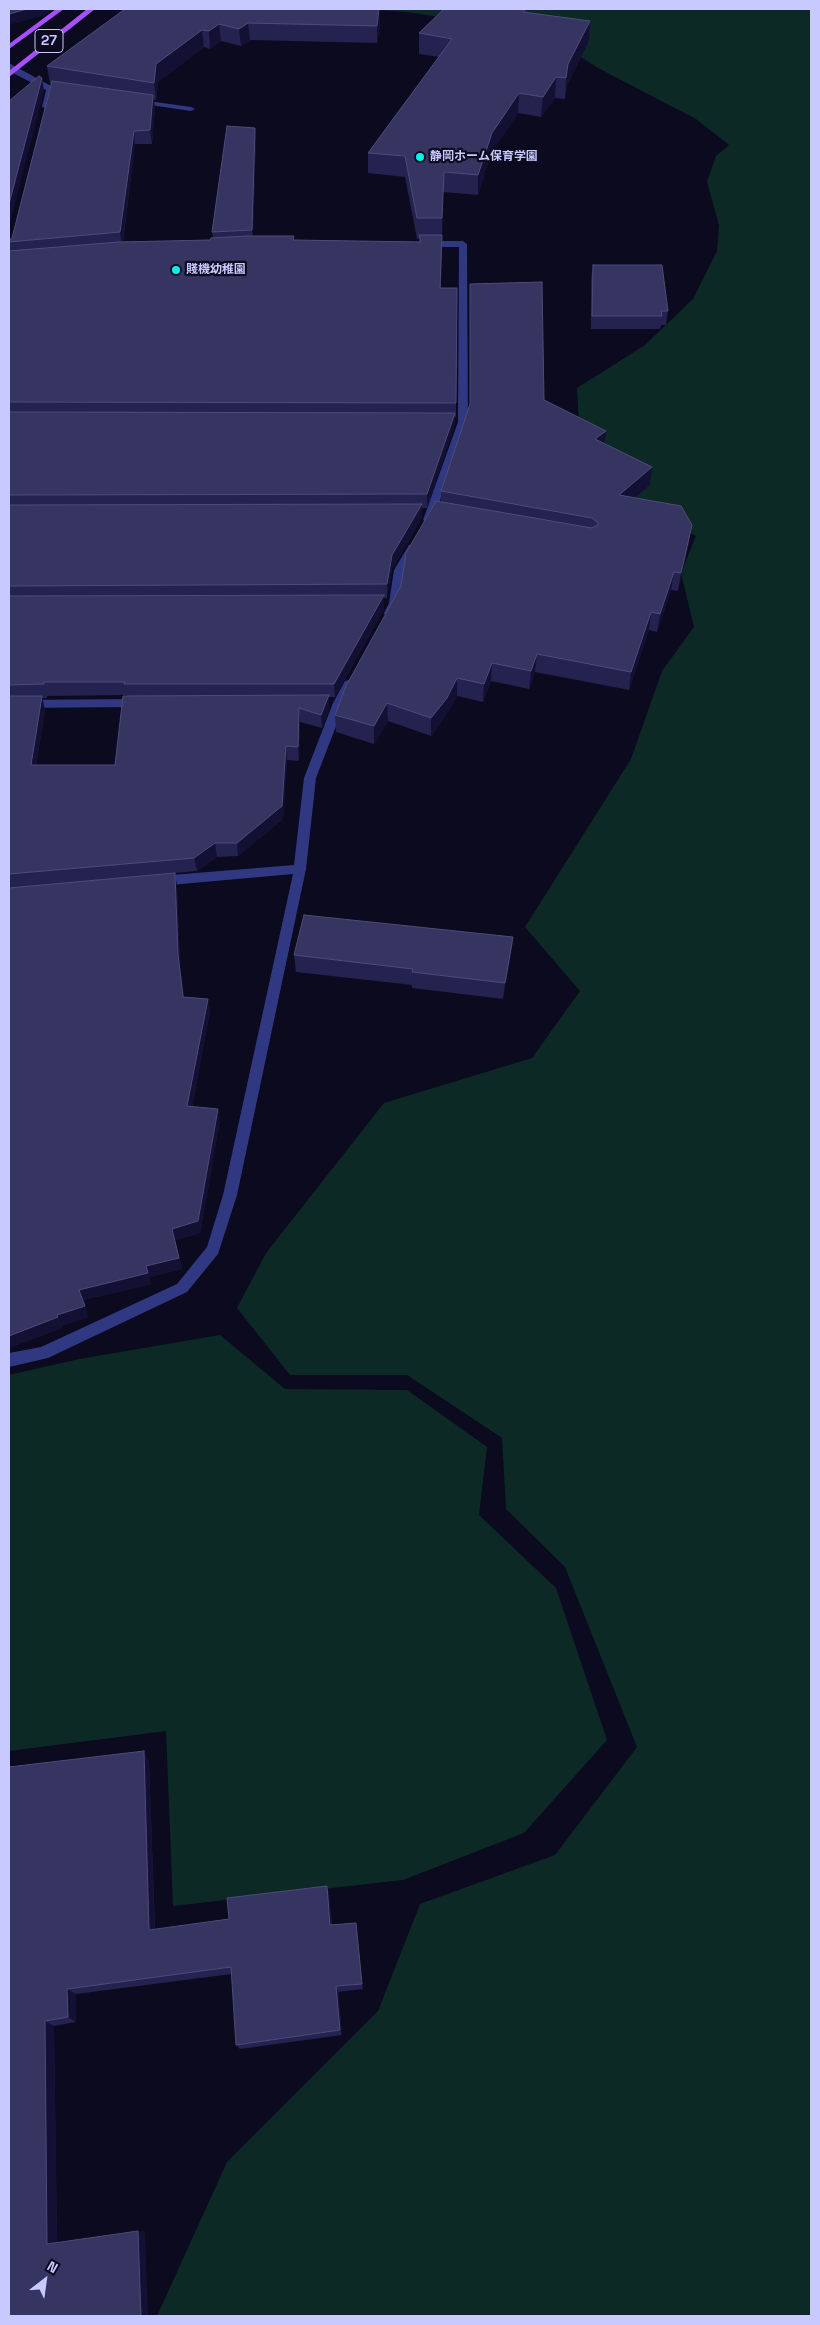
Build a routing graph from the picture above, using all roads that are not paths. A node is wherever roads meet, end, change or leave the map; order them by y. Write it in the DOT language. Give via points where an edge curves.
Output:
graph roads {
  1 [pos="60,9"];
  2 [pos="91,9"];
  3 [pos="9,47"];
  4 [pos="10,70"];
  5 [pos="50,89"];
  6 [pos="60,90"];
  7 [pos="125,100"];
  8 [pos="191,109"];
  9 [pos="43,118"];
  10 [pos="414,244"];
  11 [pos="385,620"];
  12 [pos="357,670"];
  13 [pos="154,703"];
  14 [pos="9,704"];
  15 [pos="300,869"];
  16 [pos="144,882"];
  17 [pos="9,1360"];
  1 -- 3 [label="main road, 27"];
  2 -- 4 [label="main road, 27"];
  4 -- 5 [label="street"];
  5 -- 6 [label="street"];
  5 -- 9 [label="street"];
  7 -- 8 [label="street"];
  10 -- 11 [label="street" via="463,244 458,422 431,514 399,570"];
  12 -- 15 [label="street" via="334,703 310,778"];
  13 -- 14 [label="street"];
  15 -- 16 [label="street"];
  15 -- 17 [label="street" via="230,1195 213,1250 182,1288 43,1353"];
}
